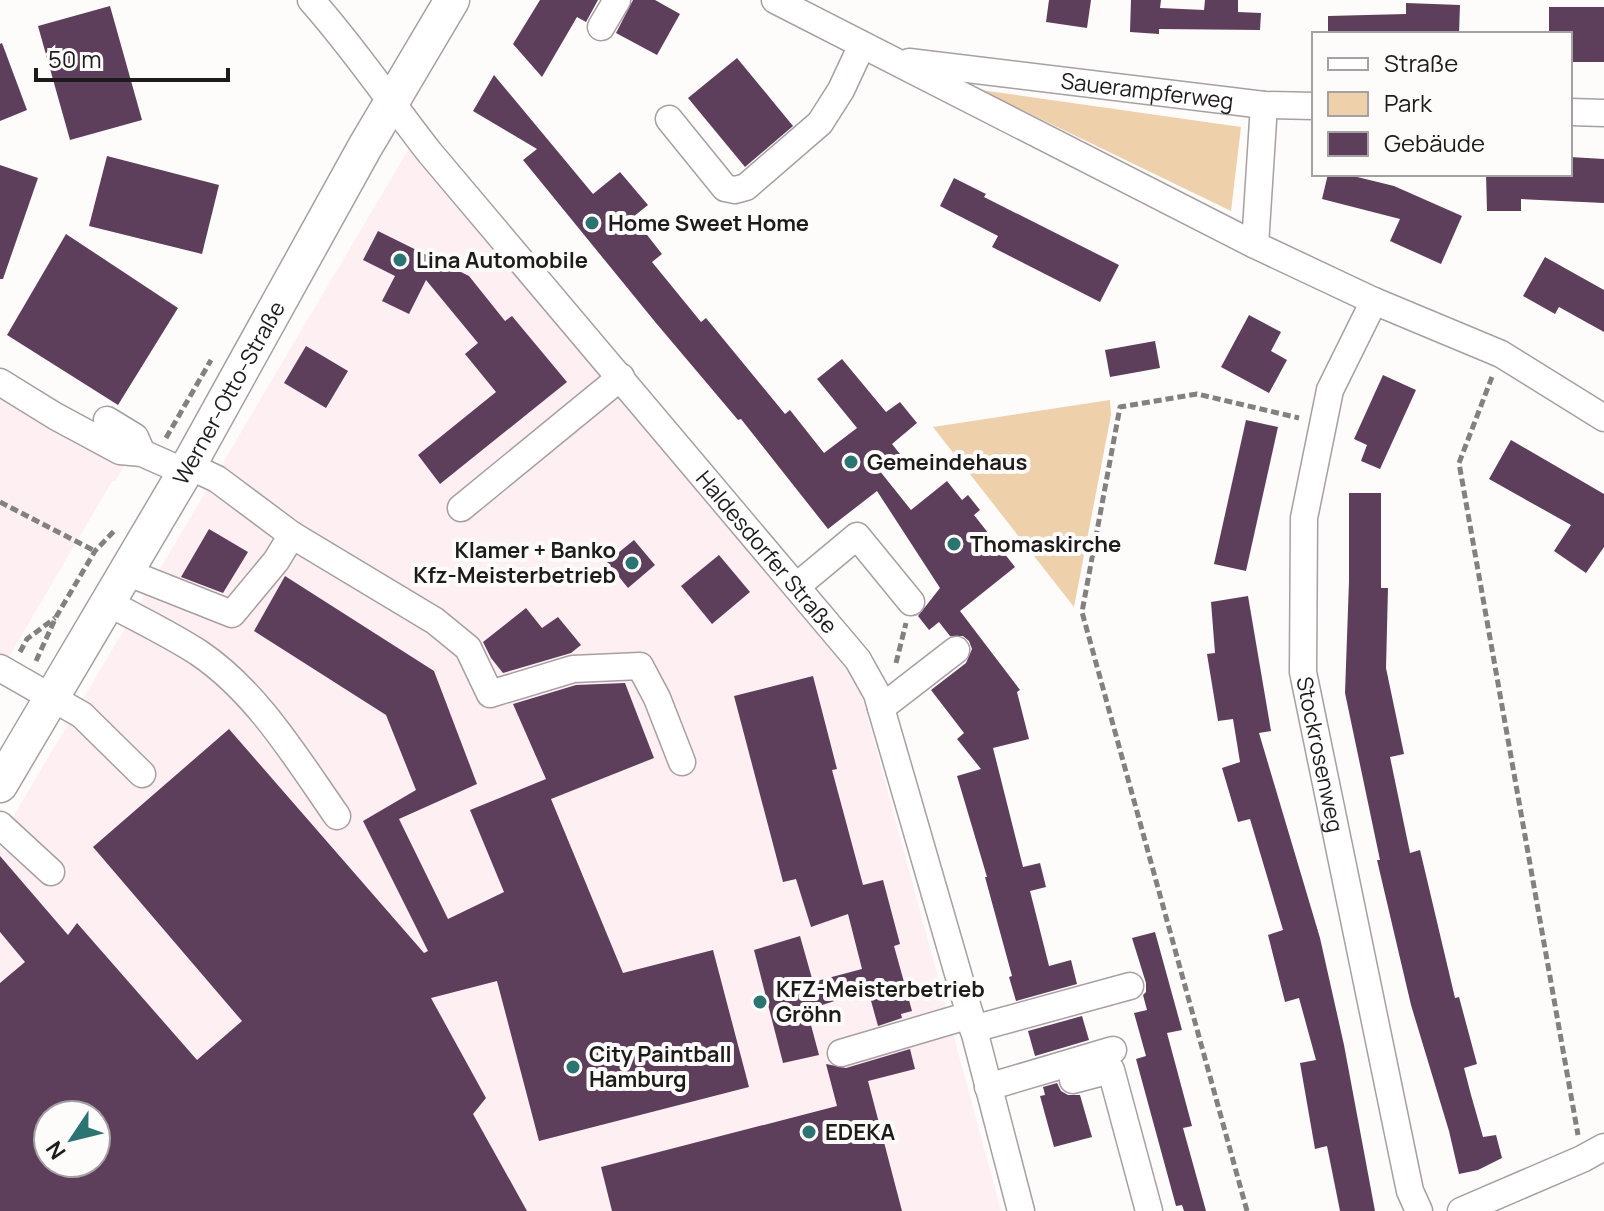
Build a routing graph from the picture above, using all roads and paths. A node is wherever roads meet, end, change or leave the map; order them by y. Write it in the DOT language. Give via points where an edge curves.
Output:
graph roads {
  1 [pos="311,0"];
  2 [pos="452,0"];
  3 [pos="617,0"];
  4 [pos="775,0"];
  5 [pos="601,27"];
  6 [pos="862,45"];
  7 [pos="890,60"];
  8 [pos="390,103"];
  9 [pos="1264,105"];
  10 [pos="1312,106"];
  11 [pos="1572,112"];
  12 [pos="1604,113"];
  13 [pos="669,119"];
  14 [pos="1255,245"];
  15 [pos="1374,301"];
  16 [pos="1501,354"];
  17 [pos="621,377"];
  18 [pos="0,382"];
  19 [pos="1604,418"];
  20 [pos="107,420"];
  21 [pos="171,424"];
  22 [pos="1323,424"];
  23 [pos="168,463"];
  24 [pos="0,502"];
  25 [pos="461,508"];
  26 [pos="124,519"];
  27 [pos="292,535"];
  28 [pos="95,551"];
  29 [pos="126,572"];
  30 [pos="797,586"];
  31 [pos="107,602"];
  32 [pos="911,602"];
  33 [pos="956,650"];
  34 [pos="4,670"];
  35 [pos="52,697"];
  36 [pos="879,701"];
  37 [pos="682,762"];
  38 [pos="142,774"];
  39 [pos="0,785"];
  40 [pos="337,816"];
  41 [pos="0,825"];
  42 [pos="51,872"];
  43 [pos="1130,986"];
  44 [pos="971,1022"];
  45 [pos="1113,1050"];
  46 [pos="841,1053"];
  47 [pos="1073,1080"];
  48 [pos="988,1087"];
  49 [pos="1577,1133"];
  50 [pos="1604,1147"];
  51 [pos="1021,1211"];
  52 [pos="1149,1211"];
  53 [pos="1247,1211"];
  54 [pos="1419,1211"];
  55 [pos="1461,1211"];
  1 -- 8 [label="street, Haldesdorfer Straße"];
  2 -- 8 [label="main road, Werner-Otto-Straße"];
  3 -- 5 [label="street"];
  4 -- 6 [label="street, Sauerampferweg"];
  6 -- 7 [label="street, Sauerampferweg"];
  6 -- 13 [label="street" via="820,123 746,187 725,188"];
  7 -- 9 [label="street, Sauerampferweg"];
  7 -- 14 [label="street, Sauerampferweg"];
  8 -- 17 [label="street, Haldesdorfer Straße"];
  8 -- 23 [label="main road, Werner-Otto-Straße"];
  9 -- 10 [label="street"];
  9 -- 14 [label="street, Sauerampferweg"];
  11 -- 12 [label="street"];
  14 -- 15 [label="street, Sauerampferweg"];
  15 -- 16 [label="street, Sauerampferweg"];
  15 -- 22 [label="street, Stockrosenweg" via="1330,390"];
  16 -- 19 [label="street, Sauerampferweg"];
  16 -- 49 [label="path" via="1459,463"];
  17 -- 25 [label="street"];
  17 -- 30 [label="street, Haldesdorfer Straße"];
  18 -- 23 [label="street" via="120,451"];
  20 -- 23 [label="street"];
  21 -- 23 [label="path"];
  22 -- 53 [label="path" via="1197,394 1120,407 1082,612"];
  22 -- 54 [label="street, Stockrosenweg" via="1304,518 1303,672 1410,1191"];
  23 -- 27 [label="street" via="217,479"];
  23 -- 29 [label="main road, Werner-Otto-Straße"];
  24 -- 28 [label="path"];
  26 -- 28 [label="path"];
  27 -- 29 [label="street" via="232,614"];
  27 -- 37 [label="street" via="446,630 468,648 490,694 573,669 640,666"];
  28 -- 34 [label="path" via="56,617 27,639"];
  29 -- 31 [label="main road, Werner-Otto-Straße"];
  30 -- 32 [label="street" via="857,536"];
  30 -- 36 [label="street, Haldesdorfer Straße" via="858,660"];
  31 -- 35 [label="main road, Werner-Otto-Straße"];
  31 -- 40 [label="street" via="200,654 239,689 279,733"];
  32 -- 36 [label="path" via="892,678"];
  33 -- 36 [label="street"];
  34 -- 35 [label="street"];
  35 -- 38 [label="street" via="82,715"];
  35 -- 39 [label="main road, Werner-Otto-Straße"];
  36 -- 44 [label="street, Haldesdorfer Straße"];
  41 -- 42 [label="street"];
  43 -- 44 [label="street"];
  44 -- 46 [label="street"];
  44 -- 48 [label="street, Haldesdorfer Straße"];
  45 -- 48 [label="street"];
  47 -- 52 [label="street" via="1111,1070"];
  48 -- 51 [label="street, Haldesdorfer Straße"];
  50 -- 55 [label="street"];
}
